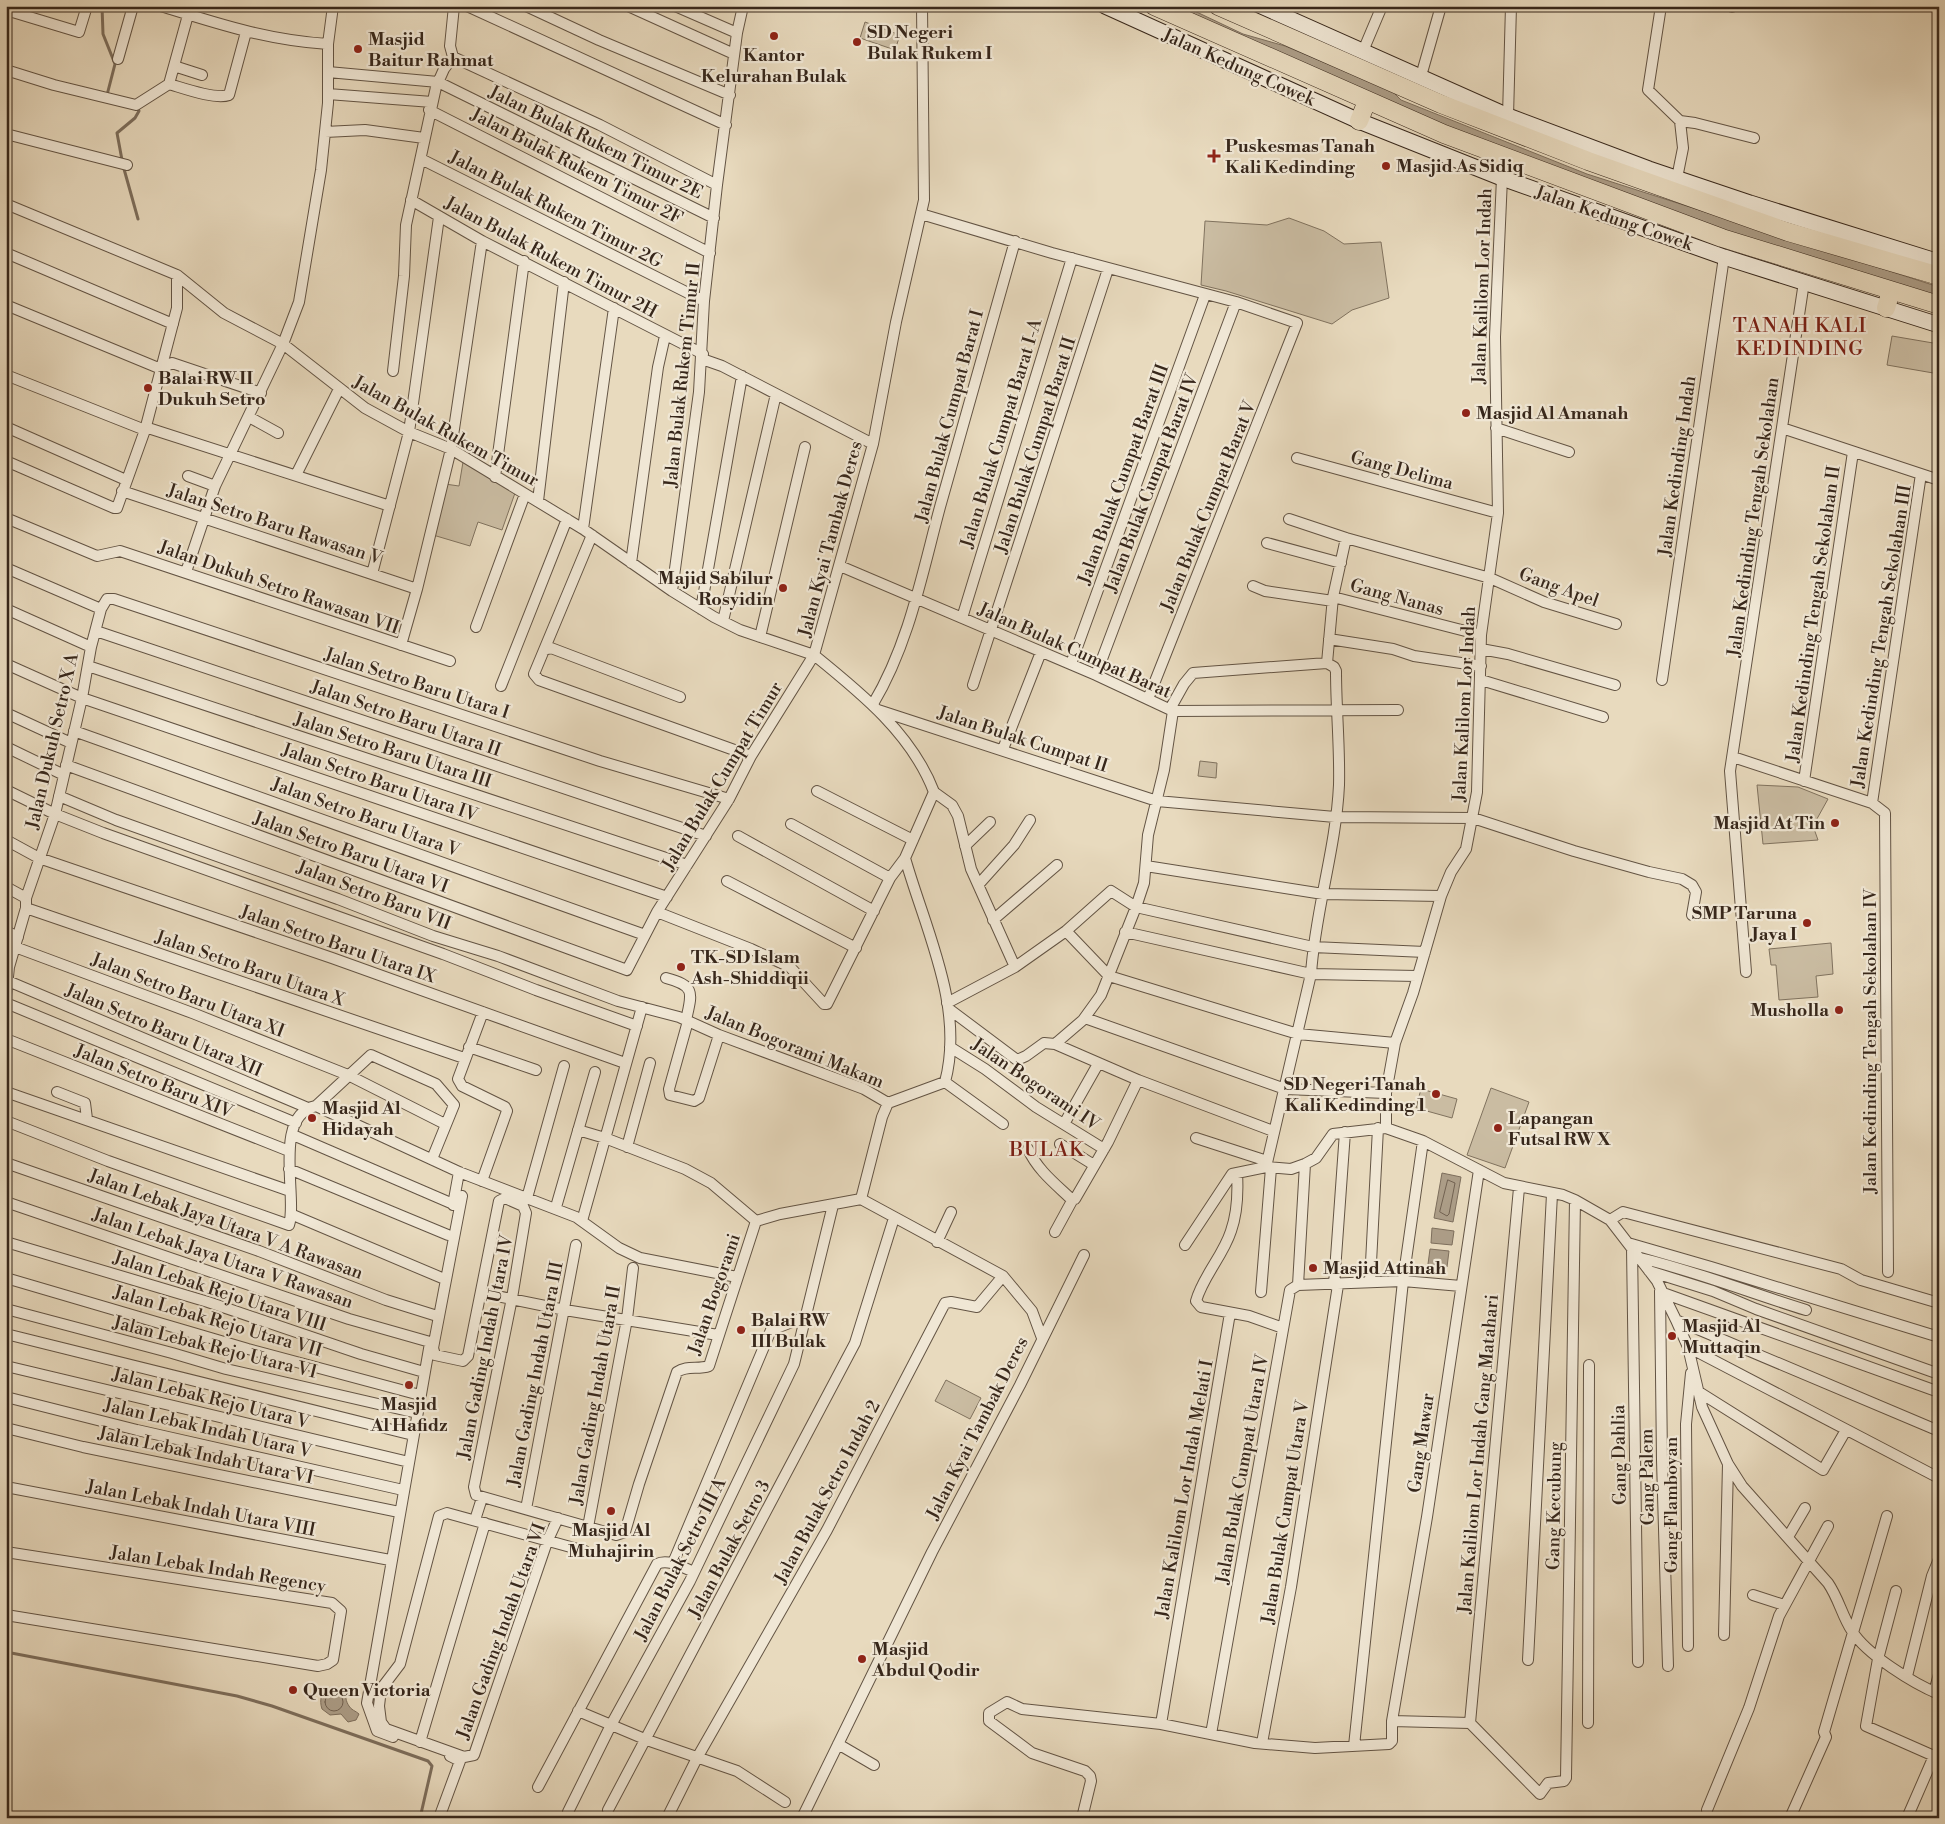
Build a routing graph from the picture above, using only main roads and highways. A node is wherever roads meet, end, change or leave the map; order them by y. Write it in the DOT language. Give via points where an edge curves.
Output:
graph roads {
  1 [pos="1105,6"];
  2 [pos="1154,6"];
  3 [pos="1218,6"];
  4 [pos="1286,11"];
  5 [pos="1251,30"];
  6 [pos="1273,46"];
  7 [pos="1367,101"];
  8 [pos="1359,121"];
  9 [pos="1790,224"];
  10 [pos="1939,262"];
  11 [pos="1939,276"];
  12 [pos="1891,291"];
  13 [pos="1939,306"];
  14 [pos="1886,308"];
  15 [pos="1939,325"];
  1 -- 8 [label="main road, Jalan Kedung Cowek"];
  2 -- 5 [label="highway, Jalan Kedung Cowek"];
  3 -- 5 [label="highway, Jalan Kedung Cowek"];
  4 -- 5 [label="main road, Jalan Kedung Cowek"];
  4 -- 9 [label="main road, Jalan Kedung Cowek" via="1508,116 1677,178"];
  5 -- 6 [label="highway, Jalan Kedung Cowek"];
  5 -- 6 [label="highway, Jalan Kedung Cowek"];
  6 -- 7 [label="highway, Jalan Kedung Cowek"];
  6 -- 9 [label="highway, Jalan Kedung Cowek" via="1441,104 1570,154"];
  7 -- 8 [label="highway"];
  7 -- 12 [label="highway, Jalan Kedung Cowek" via="1444,134 1658,215"];
  8 -- 14 [label="main road, Jalan Kedung Cowek" via="1502,178 1724,257"];
  9 -- 10 [label="main road, Jalan Kedung Cowek"];
  9 -- 11 [label="highway, Jalan Kedung Cowek"];
  12 -- 13 [label="highway, Jalan Kedung Cowek"];
  12 -- 14 [label="highway"];
  14 -- 15 [label="main road, Jalan Kedung Cowek"];
}
